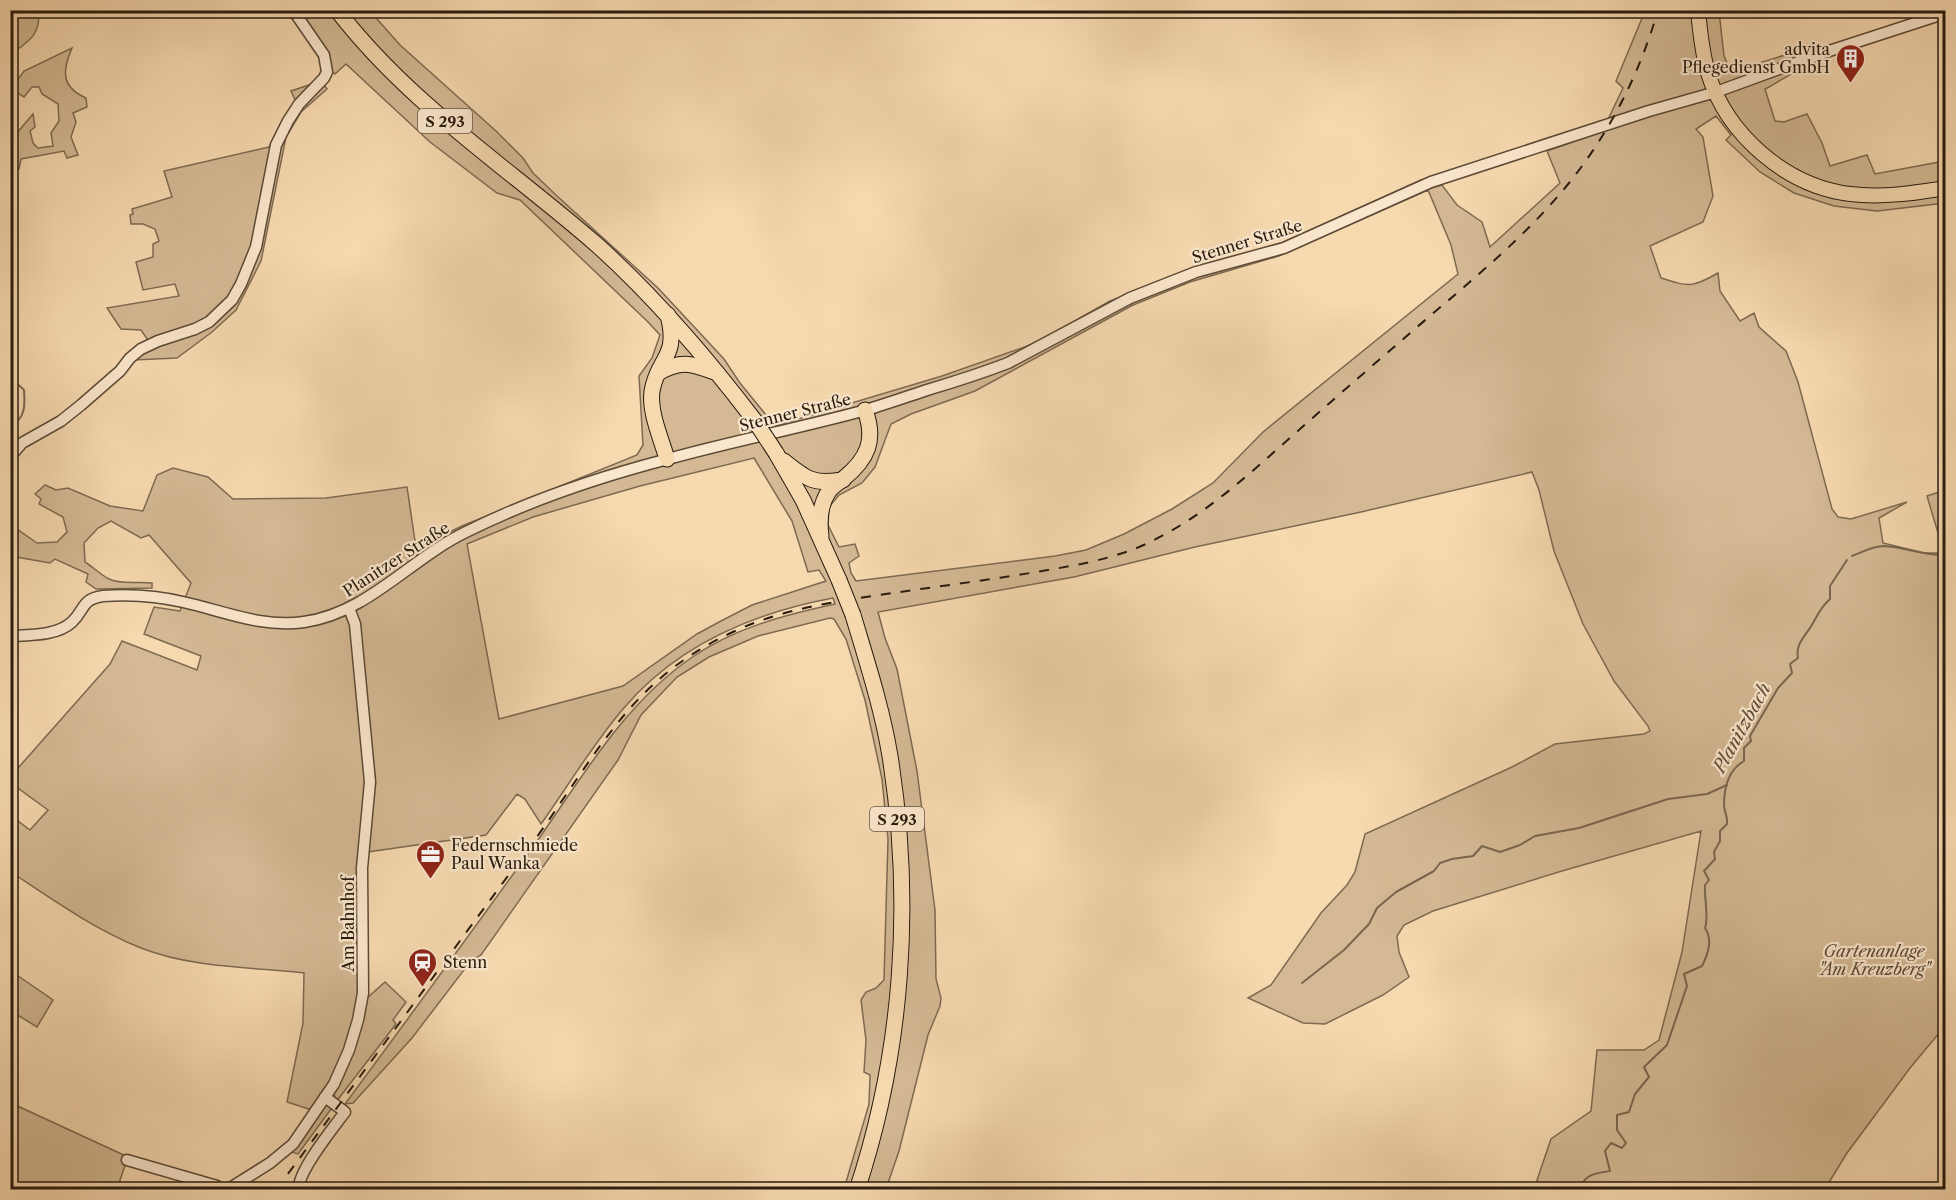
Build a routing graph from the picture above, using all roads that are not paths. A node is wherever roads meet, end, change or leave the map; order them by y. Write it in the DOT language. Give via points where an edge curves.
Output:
graph roads {
  1 [pos="293,10"];
  2 [pos="337,10"];
  3 [pos="1698,10"];
  4 [pos="1946,13"];
  5 [pos="1716,92"];
  6 [pos="1946,188"];
  7 [pos="662,308"];
  8 [pos="658,373"];
  9 [pos="719,374"];
  10 [pos="866,410"];
  11 [pos="778,455"];
  12 [pos="10,457"];
  13 [pos="667,459"];
  14 [pos="843,480"];
  15 [pos="558,493"];
  16 [pos="821,536"];
  17 [pos="349,608"];
  18 [pos="10,636"];
  19 [pos="325,1097"];
  20 [pos="128,1160"];
  21 [pos="221,1190"];
  22 [pos="227,1190"];
  23 [pos="299,1190"];
  24 [pos="856,1190"];
  1 -- 12 [label="street" via="324,55 327,72 294,112 276,145 256,247 232,300 195,329 141,349 81,405 22,443"];
  2 -- 7 [label="highway, S 293" via="404,85 596,245"];
  3 -- 5 [label="main road" via="1707,72"];
  4 -- 5 [label="street, Stenner Straße"];
  5 -- 6 [label="main road" via="1731,120 1755,147 1784,171 1812,185 1876,196"];
  5 -- 10 [label="street, Stenner Straße" via="1431,182 1284,248 1196,272 1130,298 1008,363"];
  7 -- 8 [label="highway" via="672,342"];
  7 -- 9 [label="highway, S 293"];
  8 -- 9 [label="highway" via="684,363"];
  8 -- 13 [label="highway" via="652,401"];
  9 -- 11 [label="highway, S 293, bridge"];
  10 -- 13 [label="street, Stenner Straße"];
  10 -- 14 [label="highway" via="871,427 868,450 862,462"];
  11 -- 14 [label="highway" via="805,478"];
  11 -- 16 [label="highway, S 293"];
  13 -- 15 [label="street, Stenner Straße"];
  14 -- 16 [label="highway" via="827,493 820,518"];
  15 -- 17 [label="street, Planitzer Straße" via="437,547 378,593"];
  16 -- 24 [label="highway, S 293, bridge" via="853,615 872,680 890,757 901,873 897,999 882,1096"];
  17 -- 18 [label="street, Planitzer Straße" via="305,622 257,622 173,600 100,597 86,601 63,627 37,635"];
  17 -- 19 [label="street, Am Bahnhof" via="355,624 370,782 362,868 363,993 349,1050"];
  19 -- 22 [label="street, Am Bahnhof" via="293,1144"];
  19 -- 23 [label="street" via="345,1112 307,1166 298,1183"];
  20 -- 21 [label="street"];
}
